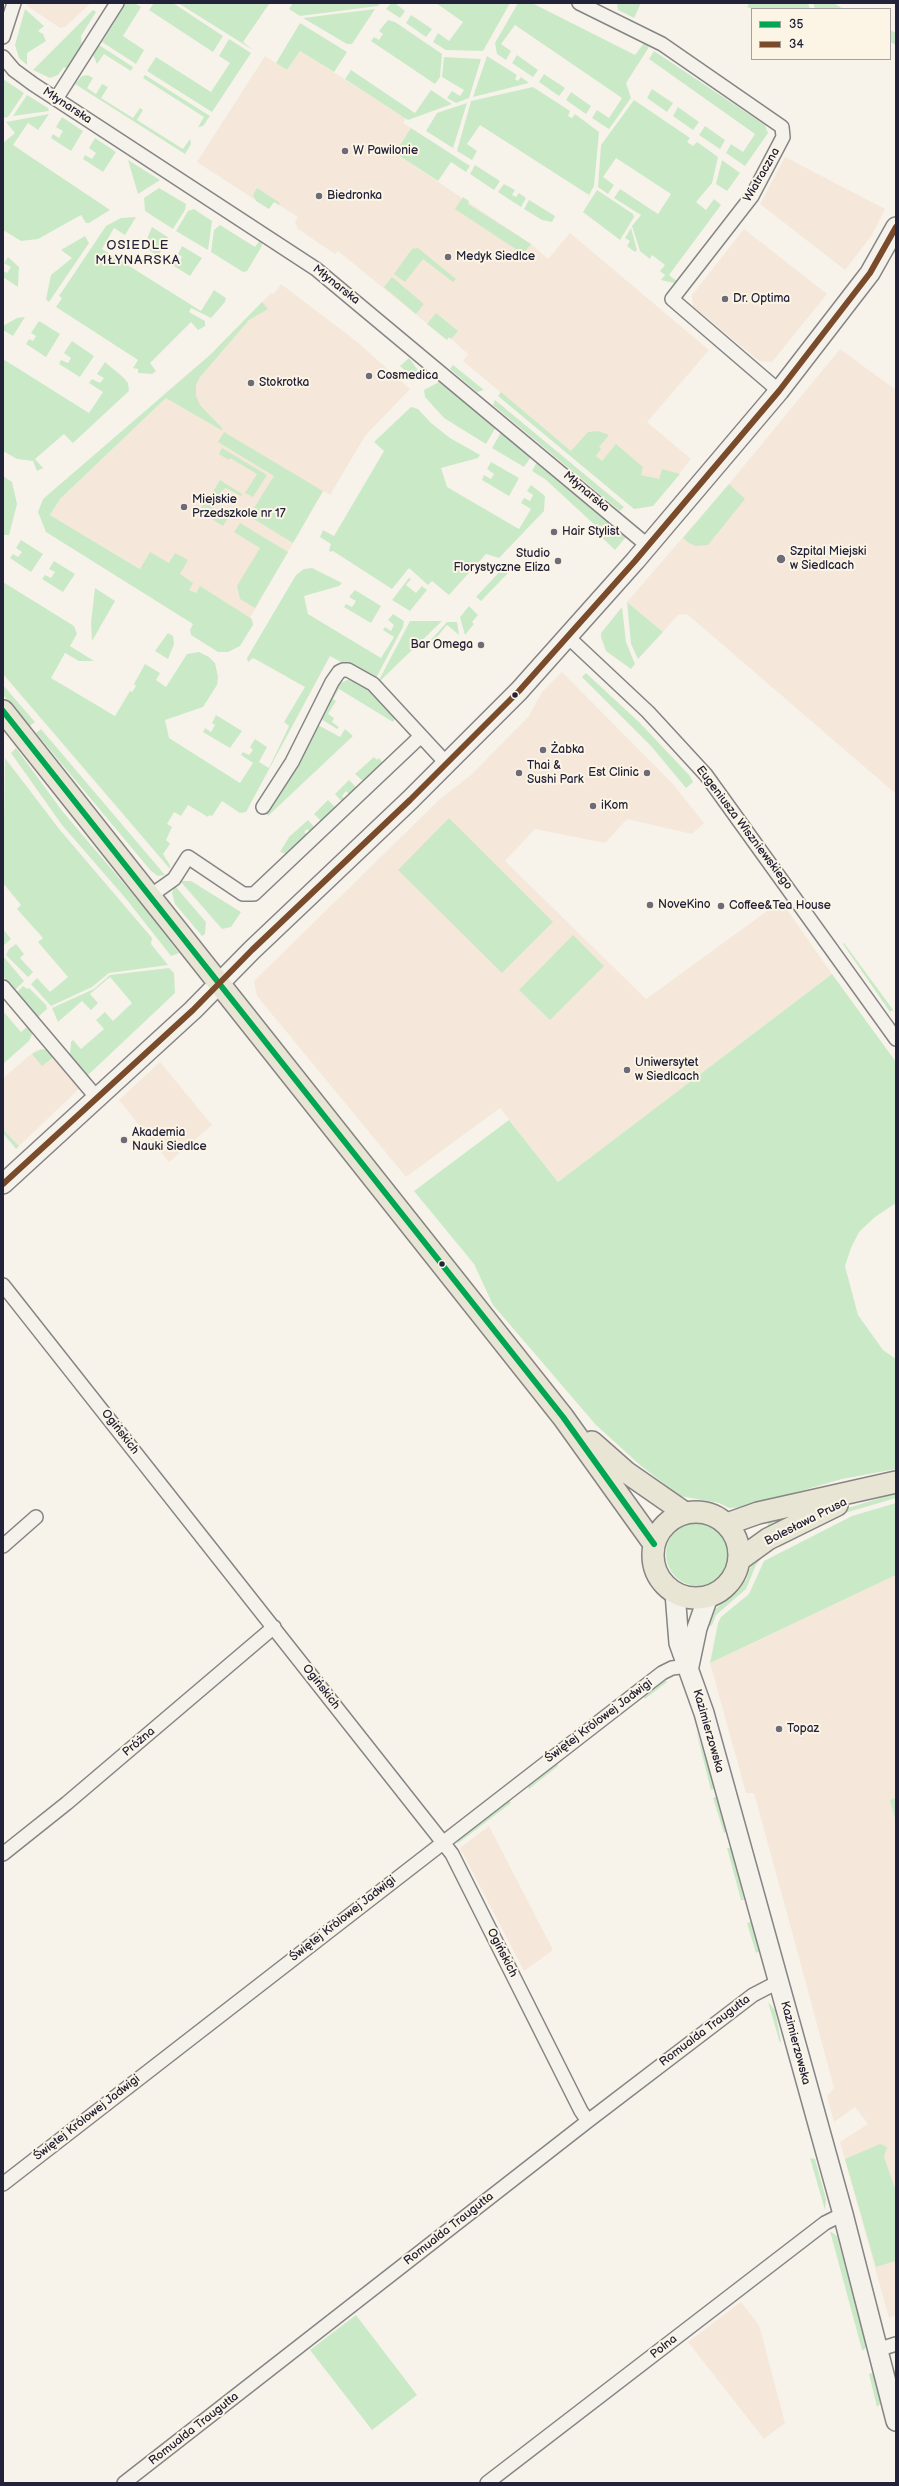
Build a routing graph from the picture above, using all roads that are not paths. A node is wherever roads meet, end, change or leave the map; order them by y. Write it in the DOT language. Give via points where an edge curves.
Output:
graph roads {
  1 [pos="14,3"];
  2 [pos="117,3"];
  3 [pos="579,3"];
  4 [pos="605,8"];
  5 [pos="3,37"];
  6 [pos="3,56"];
  7 [pos="56,99"];
  8 [pos="896,227"];
  9 [pos="779,390"];
  10 [pos="648,546"];
  11 [pos="568,637"];
  12 [pos="3,711"];
  13 [pos="421,736"];
  14 [pos="446,764"];
  15 [pos="263,807"];
  16 [pos="150,896"];
  17 [pos="219,984"];
  18 [pos="3,987"];
  19 [pos="896,1039"];
  20 [pos="97,1098"];
  21 [pos="3,1184"];
  22 [pos="3,1285"];
  23 [pos="563,1417"];
  24 [pos="896,1482"];
  25 [pos="876,1488"];
  26 [pos="685,1513"];
  27 [pos="36,1517"];
  28 [pos="727,1524"];
  29 [pos="654,1544"];
  30 [pos="3,1546"];
  31 [pos="739,1560"];
  32 [pos="675,1593"];
  33 [pos="708,1597"];
  34 [pos="274,1627"];
  35 [pos="689,1666"];
  36 [pos="443,1841"];
  37 [pos="3,1854"];
  38 [pos="778,1982"];
  39 [pos="588,2120"];
  40 [pos="3,2184"];
  41 [pos="842,2214"];
  42 [pos="896,2344"];
  43 [pos="876,2350"];
  44 [pos="896,2421"];
  45 [pos="124,2483"];
  46 [pos="487,2483"];
  1 -- 5 [label="street"];
  2 -- 7 [label="street"];
  3 -- 4 [label="street, Wiatraczna"];
  4 -- 9 [label="street, Wiatraczna" via="782,127 783,137 752,196 672,299"];
  6 -- 7 [label="street, Młynarska" via="14,70"];
  7 -- 10 [label="street, Młynarska" via="316,269"];
  8 -- 9 [label="main road" via="870,273"];
  9 -- 10 [label="main road"];
  10 -- 11 [label="main road"];
  11 -- 14 [label="main road" via="519,691"];
  11 -- 19 [label="street, Eugeniusza Wiszniewskiego" via="648,712 706,775"];
  12 -- 16 [label="main road"];
  13 -- 14 [label="street"];
  13 -- 15 [label="street" via="373,684 348,670 339,672 292,762"];
  13 -- 16 [label="street" via="254,894 244,894 188,858 174,879"];
  14 -- 17 [label="main road"];
  16 -- 17 [label="main road"];
  17 -- 20 [label="main road"];
  17 -- 23 [label="main road"];
  18 -- 20 [label="street"];
  20 -- 21 [label="main road"];
  22 -- 34 [label="street, Ogińskich"];
  23 -- 26 [label="main road" via="626,1472"];
  23 -- 29 [label="main road"];
  24 -- 25 [label="main road, Bolesława Prusa"];
  25 -- 28 [label="main road, Bolesława Prusa" via="758,1513"];
  25 -- 31 [label="main road, Bolesława Prusa" via="768,1539"];
  26 -- 28 [label="main road" via="707,1513"];
  26 -- 29 [label="main road" via="665,1524"];
  27 -- 30 [label="street"];
  28 -- 31 [label="main road" via="737,1541"];
  29 -- 32 [label="main road" via="652,1558 656,1572 664,1584"];
  31 -- 33 [label="main road" via="736,1573 729,1583"];
  32 -- 33 [label="main road" via="697,1598"];
  32 -- 35 [label="main road, Kazimierzowska" via="679,1643"];
  33 -- 35 [label="main road, Kazimierzowska" via="696,1628"];
  34 -- 36 [label="street, Ogińskich"];
  34 -- 37 [label="street, Próżna"];
  35 -- 36 [label="street, Świętej Królowej Jadwigi" via="672,1668 662,1673"];
  35 -- 38 [label="main road, Kazimierzowska"];
  36 -- 39 [label="street, Ogińskich" via="452,1854 581,2111"];
  36 -- 40 [label="street, Świętej Królowej Jadwigi"];
  38 -- 39 [label="street, Romualda Traugutta" via="753,1995"];
  38 -- 41 [label="main road, Kazimierzowska"];
  39 -- 45 [label="street, Romualda Traugutta"];
  41 -- 43 [label="main road, Kazimierzowska"];
  41 -- 46 [label="street, Polna" via="825,2223"];
  42 -- 43 [label="street"];
  43 -- 44 [label="main road, Kazimierzowska"];
}
